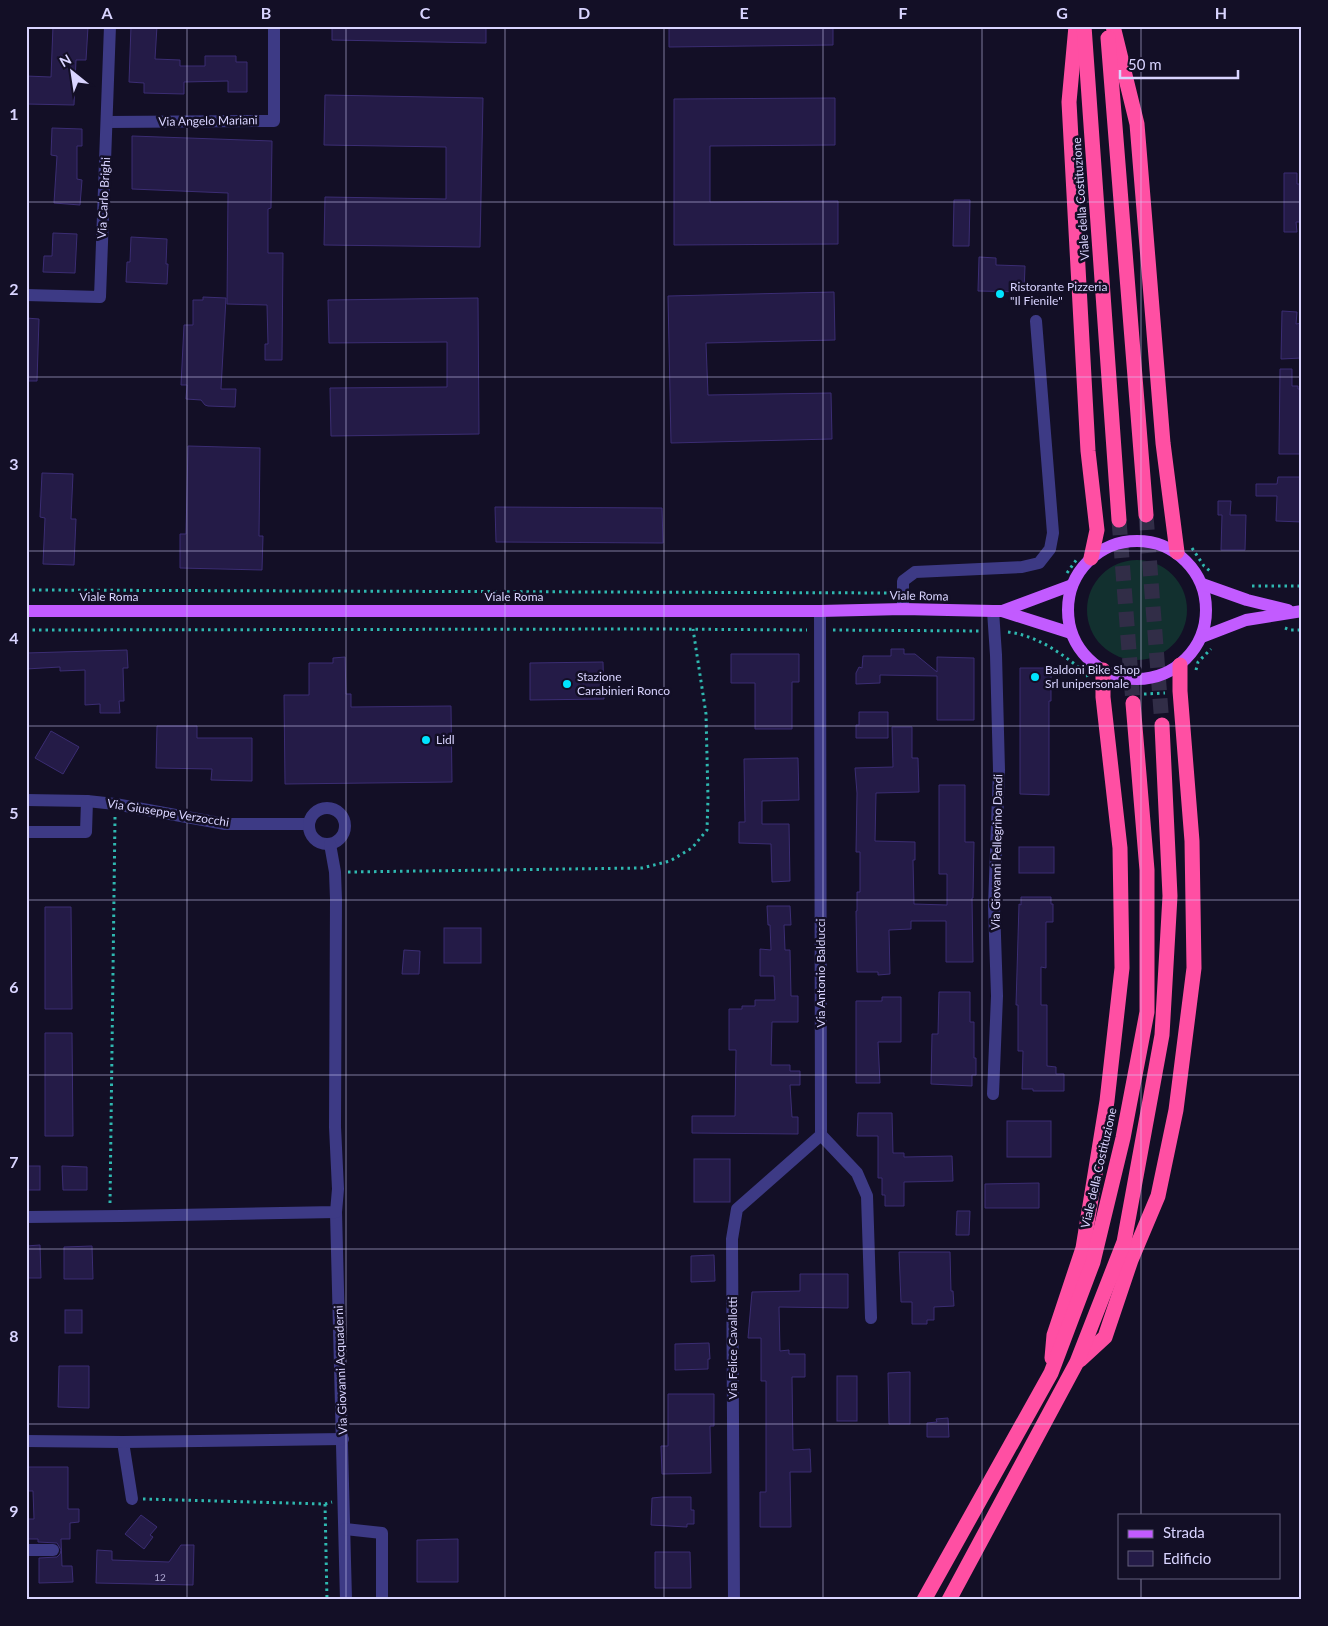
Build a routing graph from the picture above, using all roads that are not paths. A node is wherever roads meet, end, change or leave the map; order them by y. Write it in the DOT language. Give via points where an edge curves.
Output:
graph roads {
  1 [pos="110,26"];
  2 [pos="274,26"];
  3 [pos="1076,26"];
  4 [pos="1084,26"];
  5 [pos="1107,26"];
  6 [pos="1113,26"];
  7 [pos="108,122"];
  8 [pos="26,295"];
  9 [pos="1036,321"];
  10 [pos="1146,515"];
  11 [pos="1119,520"];
  12 [pos="1183,548"];
  13 [pos="1085,557"];
  14 [pos="1067,581"];
  15 [pos="1202,584"];
  16 [pos="902,609"];
  17 [pos="26,611"];
  18 [pos="820,611"];
  19 [pos="998,611"];
  20 [pos="1297,611"];
  21 [pos="1071,633"];
  22 [pos="1202,636"];
  23 [pos="1180,664"];
  24 [pos="1103,670"];
  25 [pos="1133,703"];
  26 [pos="1162,725"];
  27 [pos="26,800"];
  28 [pos="87,801"];
  29 [pos="309,824"];
  30 [pos="26,832"];
  31 [pos="330,844"];
  32 [pos="993,1094"];
  33 [pos="821,1135"];
  34 [pos="336,1212"];
  35 [pos="26,1216"];
  36 [pos="872,1318"];
  37 [pos="1077,1362"];
  38 [pos="1051,1373"];
  39 [pos="343,1439"];
  40 [pos="26,1441"];
  41 [pos="123,1442"];
  42 [pos="132,1499"];
  43 [pos="345,1529"];
  44 [pos="26,1550"];
  45 [pos="53,1550"];
  46 [pos="346,1600"];
  47 [pos="382,1600"];
  48 [pos="734,1600"];
  49 [pos="924,1600"];
  50 [pos="949,1600"];
  1 -- 7 [label="street, Via Carlo Brighi"];
  2 -- 7 [label="street, Via Angelo Mariani" via="274,121"];
  3 -- 13 [label="highway" via="1069,102 1088,451 1097,530"];
  4 -- 11 [label="highway, Viale della Costituzione"];
  5 -- 10 [label="highway"];
  6 -- 12 [label="highway" via="1137,124 1163,443"];
  7 -- 8 [label="street, Via Carlo Brighi" via="100,297"];
  9 -- 16 [label="street" via="1053,532 1050,549 1039,563 1022,567 915,572 903,581"];
  12 -- 13 [label="main road" via="1133,540 1110,545"];
  12 -- 15 [label="main road"];
  13 -- 14 [label="main road" via="1080,570"];
  14 -- 19 [label="main road, Viale Roma"];
  14 -- 21 [label="main road"];
  15 -- 20 [label="main road" via="1247,600"];
  15 -- 22 [label="main road" via="1207,601"];
  16 -- 18 [label="main road, Viale Roma"];
  16 -- 19 [label="main road, Viale Roma"];
  17 -- 18 [label="main road, Viale Roma"];
  18 -- 33 [label="street, Via Antonio Balducci"];
  19 -- 21 [label="main road, Viale Roma"];
  19 -- 32 [label="street, Via Giovanni Pellegrino Dandi" via="994,631 999,770"];
  20 -- 22 [label="main road" via="1246,620"];
  21 -- 24 [label="main road" via="1089,660"];
  22 -- 23 [label="main road"];
  23 -- 24 [label="main road" via="1162,675 1142,679 1122,678"];
  23 -- 37 [label="highway" via="1192,842 1194,968 1176,1110 1158,1196 1105,1337"];
  24 -- 38 [label="highway" via="1103,697 1120,848 1122,968 1107,1101 1083,1248 1054,1335"];
  25 -- 38 [label="highway, Viale della Costituzione" via="1147,870 1146,1012 1123,1138 1093,1262"];
  26 -- 37 [label="highway" via="1170,896 1162,1035 1124,1242"];
  27 -- 28 [label="street, Via Giuseppe Verzocchi"];
  28 -- 29 [label="street, Via Giuseppe Verzocchi" via="225,824"];
  28 -- 30 [label="street" via="86,832"];
  29 -- 31 [label="street" via="314,839"];
  29 -- 31 [label="street" via="314,814 324,809 339,813 344,823 343,834"];
  31 -- 34 [label="street, Via Giovanni Acquaderni" via="335,872 337,956"];
  33 -- 36 [label="street" via="856,1173 867,1196"];
  33 -- 48 [label="street, Via Felice Cavallotti" via="737,1209 732,1239"];
  34 -- 35 [label="street"];
  34 -- 39 [label="street, Via Giovanni Acquaderni"];
  37 -- 50 [label="highway"];
  38 -- 49 [label="highway, Viale della Costituzione"];
  39 -- 41 [label="street"];
  39 -- 43 [label="street, Via Giovanni Acquaderni"];
  40 -- 41 [label="street"];
  41 -- 42 [label="street"];
  43 -- 46 [label="street, Via Giovanni Acquaderni"];
  43 -- 47 [label="street" via="382,1534"];
  44 -- 45 [label="street"];
}
